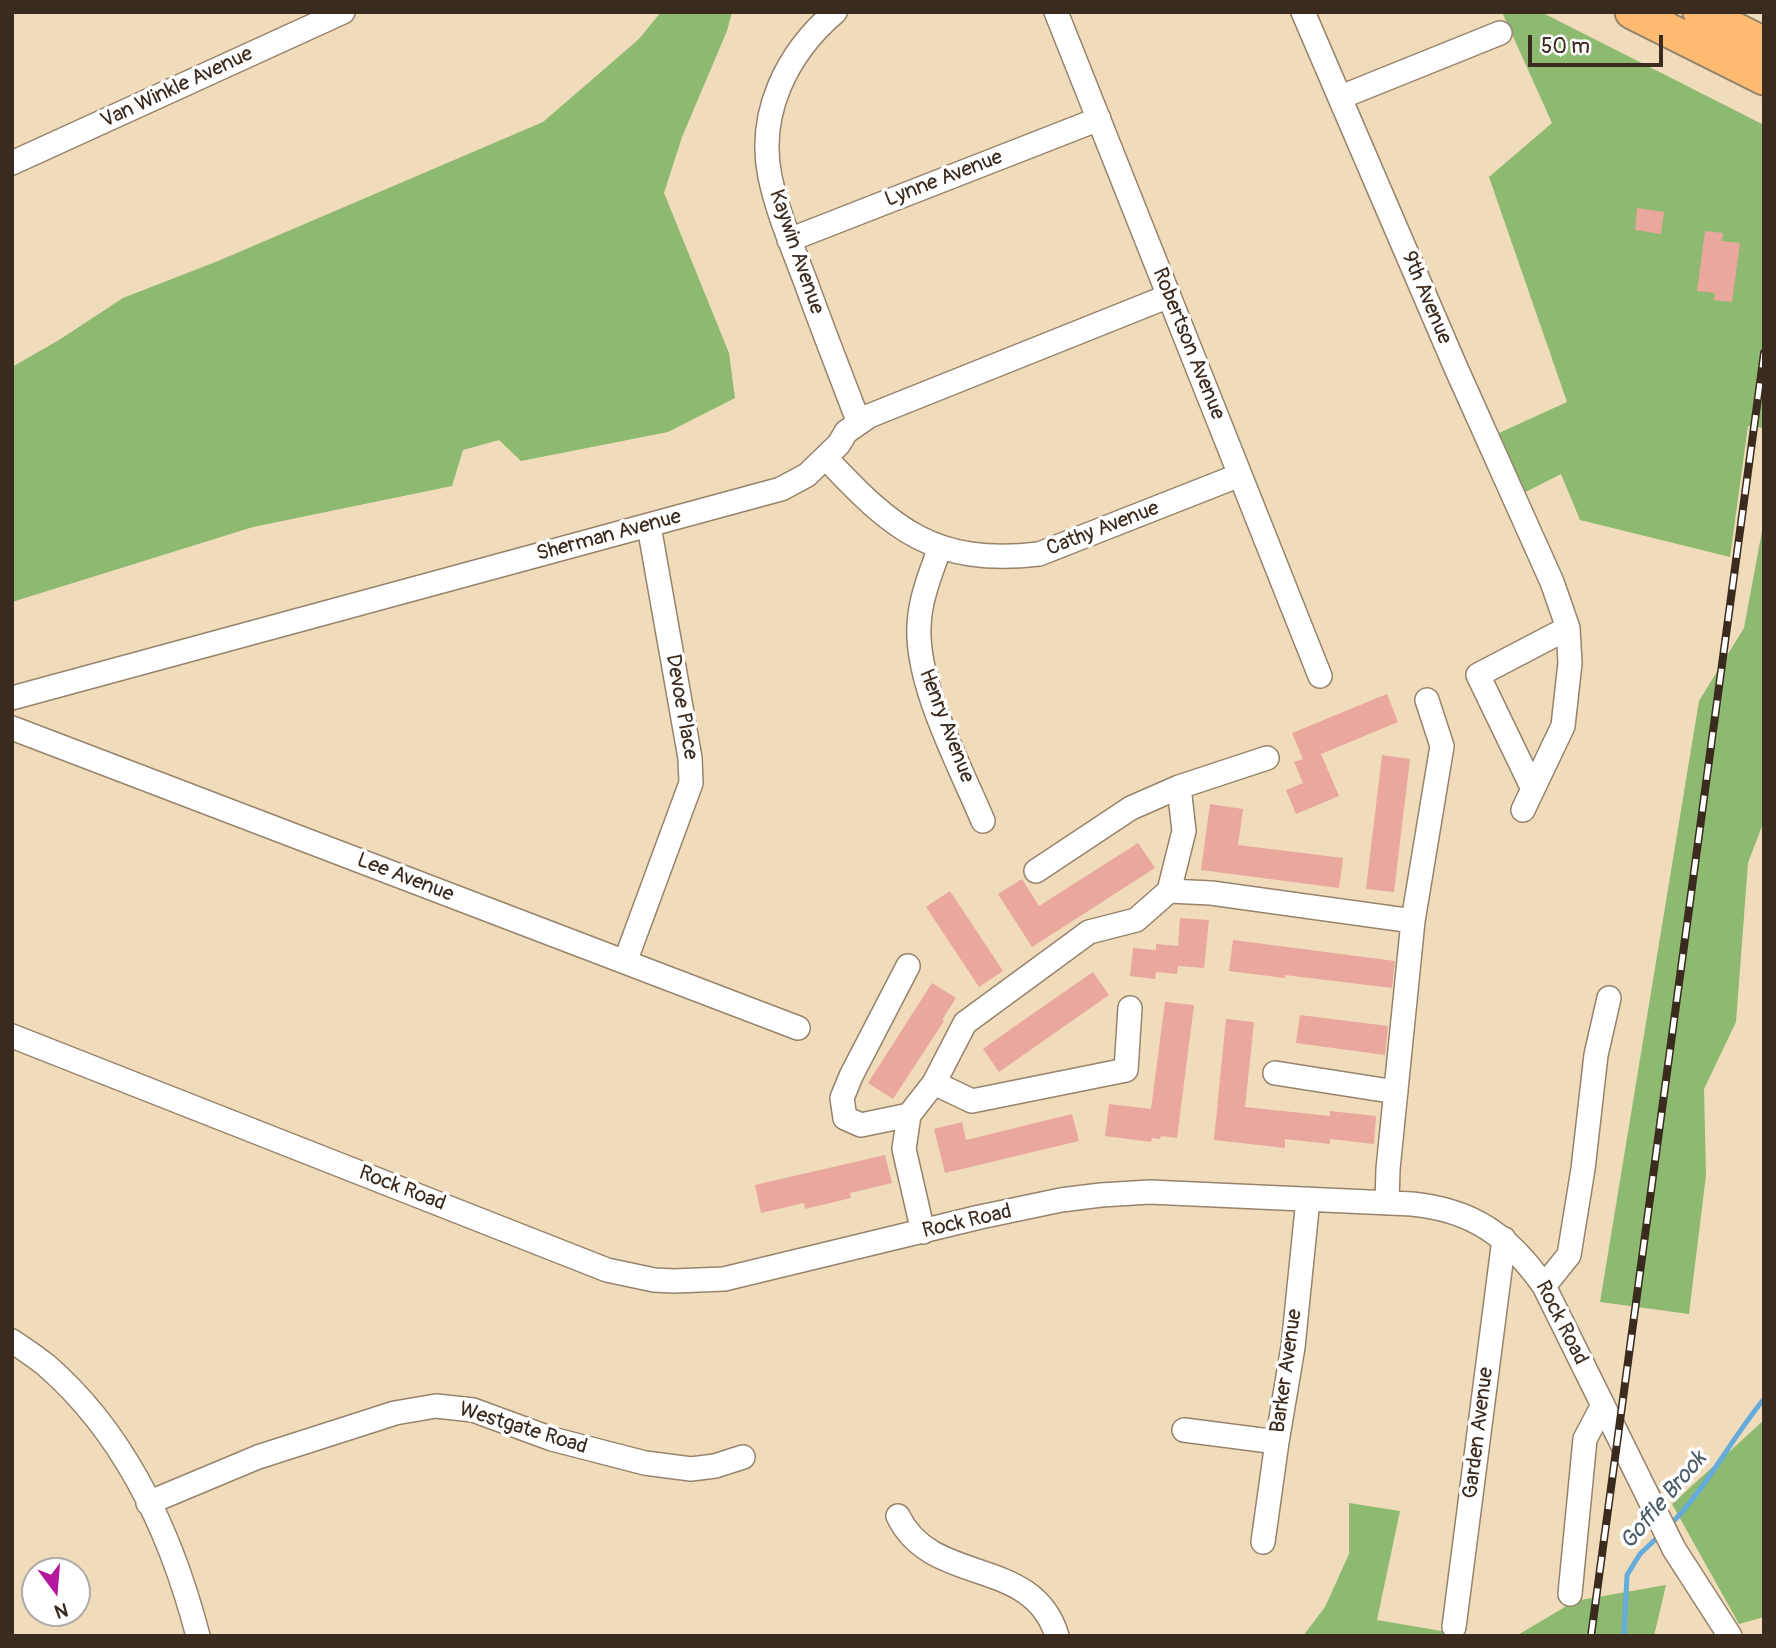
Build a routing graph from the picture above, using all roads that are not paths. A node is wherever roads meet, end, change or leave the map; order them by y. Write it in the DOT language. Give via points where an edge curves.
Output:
graph roads {
  1 [pos="343,12"];
  2 [pos="835,12"];
  3 [pos="1056,12"];
  4 [pos="1303,12"];
  5 [pos="1632,12"];
  6 [pos="1700,12"];
  7 [pos="1500,33"];
  8 [pos="1764,44"];
  9 [pos="1764,78"];
  10 [pos="1340,97"];
  11 [pos="1099,119"];
  12 [pos="12,163"];
  13 [pos="789,240"];
  14 [pos="1169,296"];
  15 [pos="859,423"];
  16 [pos="826,458"];
  17 [pos="1240,475"];
  18 [pos="649,526"];
  19 [pos="940,547"];
  20 [pos="1568,628"];
  21 [pos="1320,676"];
  22 [pos="12,698"];
  23 [pos="1427,700"];
  24 [pos="12,728"];
  25 [pos="1268,758"];
  26 [pos="1179,787"];
  27 [pos="1533,789"];
  28 [pos="1523,810"];
  29 [pos="983,821"];
  30 [pos="1035,871"];
  31 [pos="1170,891"];
  32 [pos="1413,921"];
  33 [pos="625,962"];
  34 [pos="908,966"];
  35 [pos="1609,998"];
  36 [pos="1130,1008"];
  37 [pos="798,1028"];
  38 [pos="12,1036"];
  39 [pos="1275,1073"];
  40 [pos="934,1083"];
  41 [pos="1396,1091"];
  42 [pos="909,1115"];
  43 [pos="1308,1199"];
  44 [pos="1387,1203"];
  45 [pos="923,1232"];
  46 [pos="1504,1239"];
  47 [pos="1544,1286"];
  48 [pos="12,1341"];
  49 [pos="1603,1405"];
  50 [pos="1184,1430"];
  51 [pos="1277,1442"];
  52 [pos="743,1457"];
  53 [pos="148,1503"];
  54 [pos="898,1517"];
  55 [pos="1263,1542"];
  56 [pos="1570,1594"];
  57 [pos="1454,1628"];
  58 [pos="198,1636"];
  59 [pos="1057,1636"];
  60 [pos="1730,1636"];
  1 -- 12 [label="street, Van Winkle Avenue"];
  2 -- 13 [label="street, Kaywin Avenue" via="796,53 773,103 769,169"];
  3 -- 11 [label="street, Robertson Avenue"];
  4 -- 10 [label="street, 9th Avenue"];
  5 -- 9 [label="highway"];
  6 -- 8 [label="highway"];
  7 -- 10 [label="street"];
  10 -- 20 [label="street, 9th Avenue"];
  11 -- 13 [label="street, Lynne Avenue"];
  11 -- 14 [label="street, Robertson Avenue"];
  13 -- 15 [label="street, Kaywin Avenue"];
  14 -- 15 [label="street, Sherman Avenue"];
  14 -- 17 [label="street, Robertson Avenue"];
  15 -- 16 [label="street, Sherman Avenue"];
  16 -- 18 [label="street, Sherman Avenue" via="781,489"];
  16 -- 19 [label="street, Cathy Avenue" via="897,526"];
  17 -- 19 [label="street, Cathy Avenue" via="1039,554 974,556"];
  17 -- 21 [label="street, Robertson Avenue"];
  18 -- 22 [label="street, Sherman Avenue"];
  18 -- 33 [label="street, Devoe Place" via="691,783"];
  19 -- 29 [label="street, Henry Avenue" via="920,611 922,664"];
  20 -- 27 [label="street, 9th Avenue" via="1570,663 1563,726"];
  20 -- 27 [label="street" via="1478,675"];
  23 -- 32 [label="street" via="1442,746"];
  24 -- 33 [label="street, Lee Avenue"];
  25 -- 26 [label="street"];
  26 -- 30 [label="street" via="1131,808"];
  26 -- 31 [label="street" via="1184,831"];
  27 -- 28 [label="street, 9th Avenue"];
  31 -- 32 [label="street"];
  31 -- 40 [label="street" via="1136,919 1089,932 965,1023"];
  32 -- 41 [label="street"];
  33 -- 37 [label="street, Lee Avenue"];
  34 -- 42 [label="street" via="842,1098 845,1118 861,1125"];
  35 -- 47 [label="street" via="1596,1055 1569,1255"];
  36 -- 40 [label="street" via="1126,1070 972,1101"];
  38 -- 45 [label="street, Rock Road" via="607,1270 674,1282 724,1279"];
  39 -- 41 [label="street"];
  40 -- 42 [label="street"];
  41 -- 44 [label="street"];
  42 -- 45 [label="street" via="904,1149"];
  43 -- 44 [label="street, Rock Road"];
  43 -- 45 [label="street, Rock Road" via="1150,1192 1101,1195"];
  43 -- 51 [label="street, Barker Avenue" via="1293,1347"];
  44 -- 46 [label="street, Rock Road" via="1453,1211 1475,1219"];
  46 -- 47 [label="street, Rock Road"];
  46 -- 57 [label="street, Garden Avenue"];
  47 -- 49 [label="street, Rock Road"];
  48 -- 53 [label="street" via="47,1366 82,1402 114,1441"];
  49 -- 56 [label="street" via="1586,1438"];
  49 -- 60 [label="street, Rock Road" via="1658,1517"];
  50 -- 51 [label="street"];
  51 -- 55 [label="street, Barker Avenue"];
  52 -- 53 [label="street, Westgate Road" via="691,1469 645,1463 552,1439 473,1410 436,1406 395,1413 285,1448"];
  53 -- 58 [label="street" via="166,1539"];
  54 -- 59 [label="street" via="905,1531 929,1551 1035,1598 1049,1615"];
}
